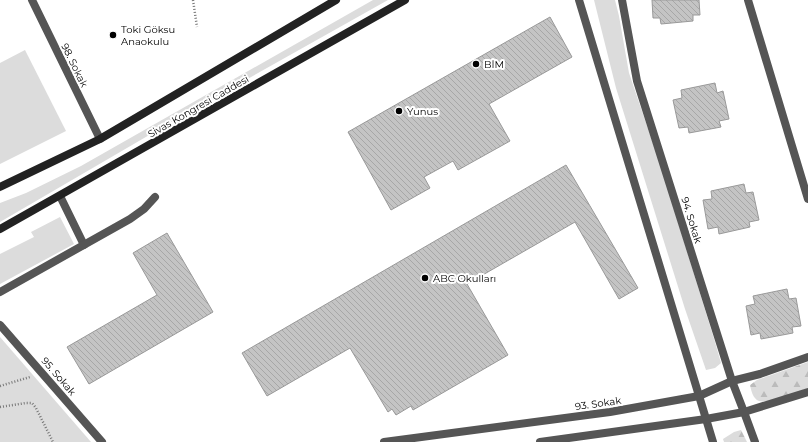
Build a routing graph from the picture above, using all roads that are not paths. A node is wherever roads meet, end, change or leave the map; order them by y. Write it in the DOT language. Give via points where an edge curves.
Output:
graph roads {
  1 [pos="32,0"];
  2 [pos="336,0"];
  3 [pos="405,0"];
  4 [pos="579,0"];
  5 [pos="622,0"];
  6 [pos="748,0"];
  7 [pos="100,139"];
  8 [pos="0,186"];
  9 [pos="60,196"];
  10 [pos="155,197"];
  11 [pos="808,199"];
  12 [pos="0,229"];
  13 [pos="84,245"];
  14 [pos="0,292"];
  15 [pos="0,325"];
  16 [pos="808,357"];
  17 [pos="732,381"];
  18 [pos="808,392"];
  19 [pos="698,396"];
  20 [pos="744,412"];
  21 [pos="706,419"];
  22 [pos="405,441"];
  23 [pos="102,442"];
  24 [pos="384,442"];
  25 [pos="540,442"];
  26 [pos="713,442"];
  27 [pos="755,442"];
  1 -- 7 [label="street, 98. Sokak"];
  2 -- 7 [label="main road, Sivas Kongresi Caddesi"];
  3 -- 9 [label="main road, Sivas Kongresi Caddesi"];
  4 -- 19 [label="street"];
  5 -- 17 [label="street, 94. Sokak" via="637,81"];
  6 -- 11 [label="street"];
  7 -- 8 [label="main road, Sivas Kongresi Caddesi"];
  9 -- 12 [label="main road, Sivas Kongresi Caddesi"];
  9 -- 13 [label="street"];
  10 -- 13 [label="street" via="130,219"];
  13 -- 14 [label="street"];
  15 -- 23 [label="street, 95. Sokak"];
  16 -- 17 [label="street, 93. Sokak"];
  17 -- 19 [label="street, 93. Sokak"];
  17 -- 20 [label="street, 94. Sokak"];
  18 -- 20 [label="street"];
  19 -- 21 [label="street"];
  19 -- 22 [label="street, 93. Sokak" via="610,412"];
  20 -- 21 [label="street"];
  20 -- 27 [label="street, 94. Sokak"];
  21 -- 25 [label="street"];
  21 -- 26 [label="street"];
  22 -- 24 [label="street, 93. Sokak"];
}
